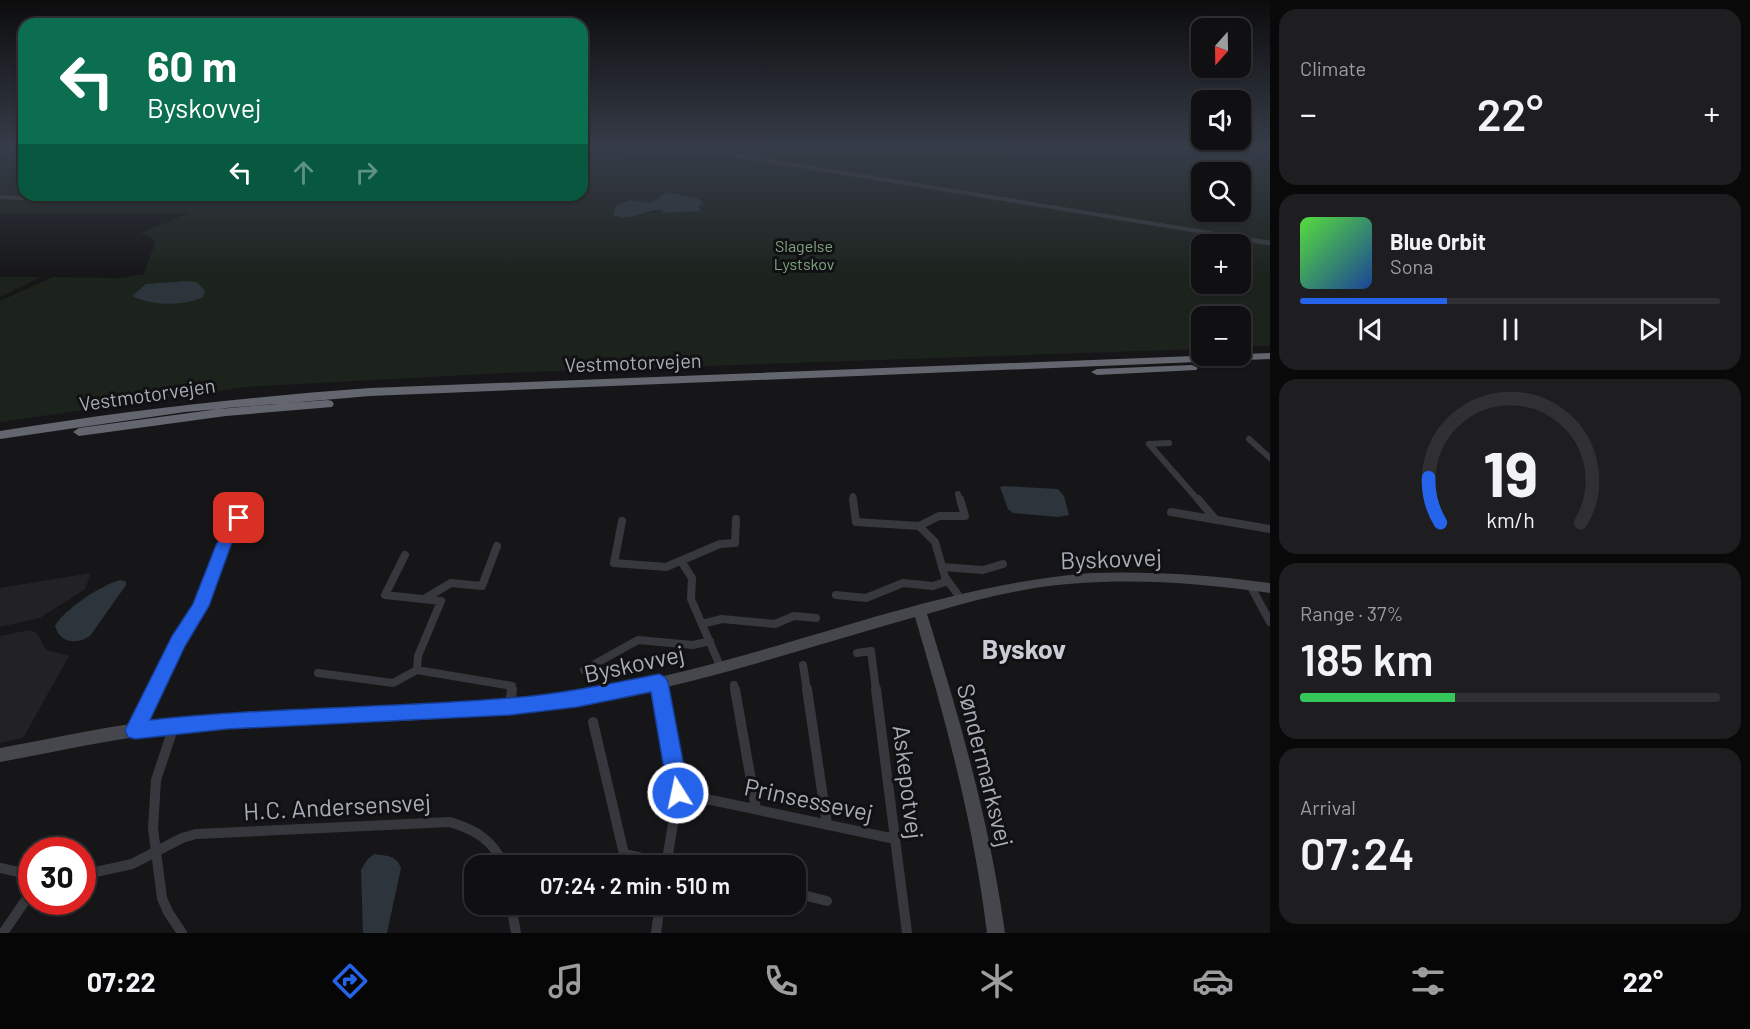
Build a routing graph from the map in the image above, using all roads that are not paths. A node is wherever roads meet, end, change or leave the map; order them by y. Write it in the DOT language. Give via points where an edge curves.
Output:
graph roads {
  1 [pos="944,190"];
  2 [pos="0,197"];
  3 [pos="18,198"];
  4 [pos="1270,243"];
  5 [pos="1270,356"];
  6 [pos="1270,365"];
  7 [pos="0,435"];
  8 [pos="1249,440"];
  9 [pos="1169,443"];
  10 [pos="0,444"];
  11 [pos="1270,458"];
  12 [pos="958,494"];
  13 [pos="853,496"];
  14 [pos="1171,512"];
  15 [pos="239,518"];
  16 [pos="736,519"];
  17 [pos="1216,520"];
  18 [pos="622,521"];
  19 [pos="919,526"];
  20 [pos="1270,530"];
  21 [pos="497,546"];
  22 [pos="405,555"];
  23 [pos="681,561"];
  24 [pos="1003,564"];
  25 [pos="942,567"];
  26 [pos="948,581"];
  27 [pos="1250,585"];
  28 [pos="1270,588"];
  29 [pos="836,595"];
  30 [pos="424,599"];
  31 [pos="961,599"];
  32 [pos="920,611"];
  33 [pos="816,618"];
  34 [pos="1270,622"];
  35 [pos="702,624"];
  36 [pos="710,641"];
  37 [pos="857,652"];
  38 [pos="803,665"];
  39 [pos="720,666"];
  40 [pos="417,670"];
  41 [pos="584,670"];
  42 [pos="318,673"];
  43 [pos="659,682"];
  44 [pos="734,685"];
  45 [pos="510,707"];
  46 [pos="593,722"];
  47 [pos="175,725"];
  48 [pos="135,730"];
  49 [pos="0,755"];
  50 [pos="678,793"];
  51 [pos="756,809"];
  52 [pos="826,825"];
  53 [pos="895,839"];
  54 [pos="156,851"];
  55 [pos="499,855"];
  56 [pos="628,855"];
  57 [pos="668,855"];
  58 [pos="0,868"];
  59 [pos="18,872"];
  60 [pos="96,872"];
  61 [pos="806,896"];
  62 [pos="827,901"];
  63 [pos="18,911"];
  64 [pos="513,915"];
  65 [pos="658,915"];
  66 [pos="3,933"];
  67 [pos="182,933"];
  68 [pos="516,933"];
  69 [pos="656,933"];
  70 [pos="907,933"];
  71 [pos="996,933"];
  1 -- 4 [label="street"];
  2 -- 3 [label="street"];
  5 -- 7 [label="highway, Vestmotorvejen" via="370,392 246,400"];
  6 -- 10 [label="highway, Vestmotorvejen" via="357,402 226,412"];
  8 -- 11 [label="street"];
  9 -- 17 [label="street" via="1149,444"];
  12 -- 19 [label="street" via="965,516 939,516"];
  13 -- 19 [label="street" via="856,522"];
  14 -- 17 [label="street"];
  15 -- 48 [label="street" via="223,545 201,606 174,650"];
  16 -- 23 [label="street" via="735,543 720,544"];
  17 -- 20 [label="street"];
  18 -- 23 [label="street" via="614,563 657,568"];
  19 -- 25 [label="street" via="935,542"];
  21 -- 30 [label="street" via="482,586 451,583"];
  22 -- 30 [label="street" via="385,595"];
  23 -- 35 [label="street" via="692,578 691,599"];
  24 -- 25 [label="street" via="982,570"];
  25 -- 26 [label="street"];
  26 -- 29 [label="street" via="933,586 903,583 866,598"];
  26 -- 31 [label="street"];
  27 -- 28 [label="main road, Byskovvej"];
  27 -- 31 [label="main road, Byskovvej" via="1127,577 1031,584"];
  27 -- 34 [label="street"];
  30 -- 40 [label="street" via="441,602 418,656"];
  31 -- 32 [label="main road, Byskovvej"];
  32 -- 39 [label="main road, Byskovvej"];
  32 -- 71 [label="main road, Søndermarksvej" via="967,777"];
  33 -- 35 [label="street" via="794,616 776,624 722,619"];
  35 -- 36 [label="street"];
  36 -- 39 [label="street"];
  36 -- 41 [label="street" via="693,645 638,640"];
  37 -- 53 [label="street, Askepotvej" via="872,651"];
  38 -- 52 [label="street"];
  39 -- 43 [label="main road, Byskovvej"];
  40 -- 42 [label="street" via="393,683"];
  40 -- 45 [label="street" via="512,686"];
  43 -- 45 [label="main road, Byskovvej"];
  43 -- 50 [label="street"];
  44 -- 51 [label="street"];
  45 -- 47 [label="main road, Byskovvej"];
  46 -- 56 [label="street" via="624,854"];
  47 -- 48 [label="main road, Byskovvej"];
  47 -- 54 [label="street" via="155,786"];
  48 -- 49 [label="main road, Byskovvej"];
  50 -- 51 [label="street, Prinsessevej"];
  50 -- 57 [label="street"];
  51 -- 52 [label="street, Prinsessevej"];
  52 -- 53 [label="street, Prinsessevej"];
  53 -- 70 [label="street, Askepotvej"];
  54 -- 55 [label="street, H.C. Andersensvej" via="195,834 450,822 467,826 494,844"];
  54 -- 60 [label="street, H.C. Andersensvej" via="120,868"];
  54 -- 67 [label="street" via="162,898"];
  58 -- 59 [label="street"];
  61 -- 62 [label="street"];
  63 -- 66 [label="street"];
  64 -- 68 [label="street"];
  65 -- 69 [label="street"];
}
